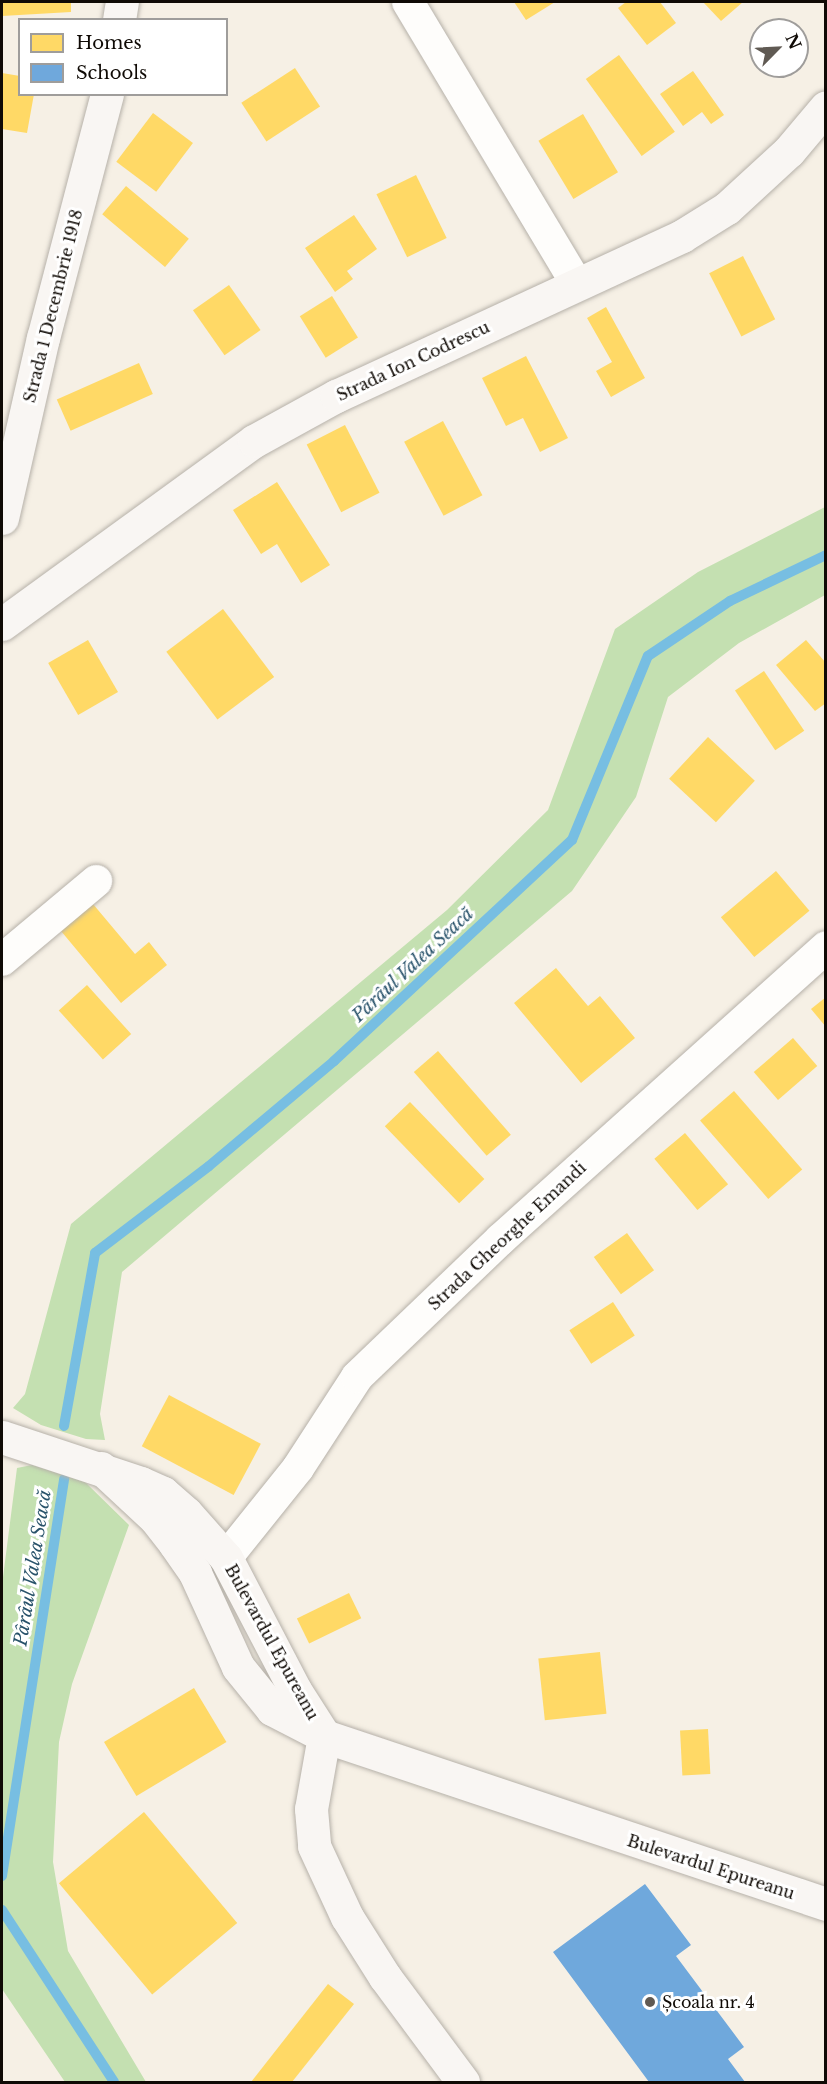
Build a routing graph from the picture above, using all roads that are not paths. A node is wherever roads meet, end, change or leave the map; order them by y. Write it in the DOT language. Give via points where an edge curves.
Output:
graph roads {
  1 [pos="122,2"];
  2 [pos="408,2"];
  3 [pos="119,18"];
  4 [pos="106,96"];
  5 [pos="825,107"];
  6 [pos="577,284"];
  7 [pos="2,518"];
  8 [pos="2,624"];
  9 [pos="96,881"];
  10 [pos="825,947"];
  11 [pos="2,960"];
  12 [pos="8,1438"];
  13 [pos="101,1468"];
  14 [pos="226,1558"];
  15 [pos="324,1736"];
  16 [pos="825,1904"];
  17 [pos="463,2082"];
  1 -- 3 [label="main road"];
  2 -- 6 [label="street"];
  4 -- 7 [label="main road, Strada 1 Decembrie 1918" via="43,338"];
  5 -- 6 [label="main road, Strada Ion Codrescu" via="789,151 727,208 682,236"];
  6 -- 8 [label="main road, Strada Ion Codrescu" via="336,396 254,441"];
  9 -- 11 [label="street"];
  10 -- 14 [label="street, Strada Gheorghe Emandi" via="501,1239 357,1377 298,1468"];
  12 -- 13 [label="main road"];
  13 -- 14 [label="main road, Bulevardul Epureanu" via="163,1493"];
  13 -- 15 [label="main road, Bulevardul Epureanu" via="155,1518 195,1573 238,1667 253,1690 272,1709"];
  14 -- 15 [label="main road, Bulevardul Epureanu" via="295,1690"];
  15 -- 16 [label="main road, Bulevardul Epureanu"];
  15 -- 17 [label="main road" via="311,1809 314,1846 347,1917 385,1977"];
}
